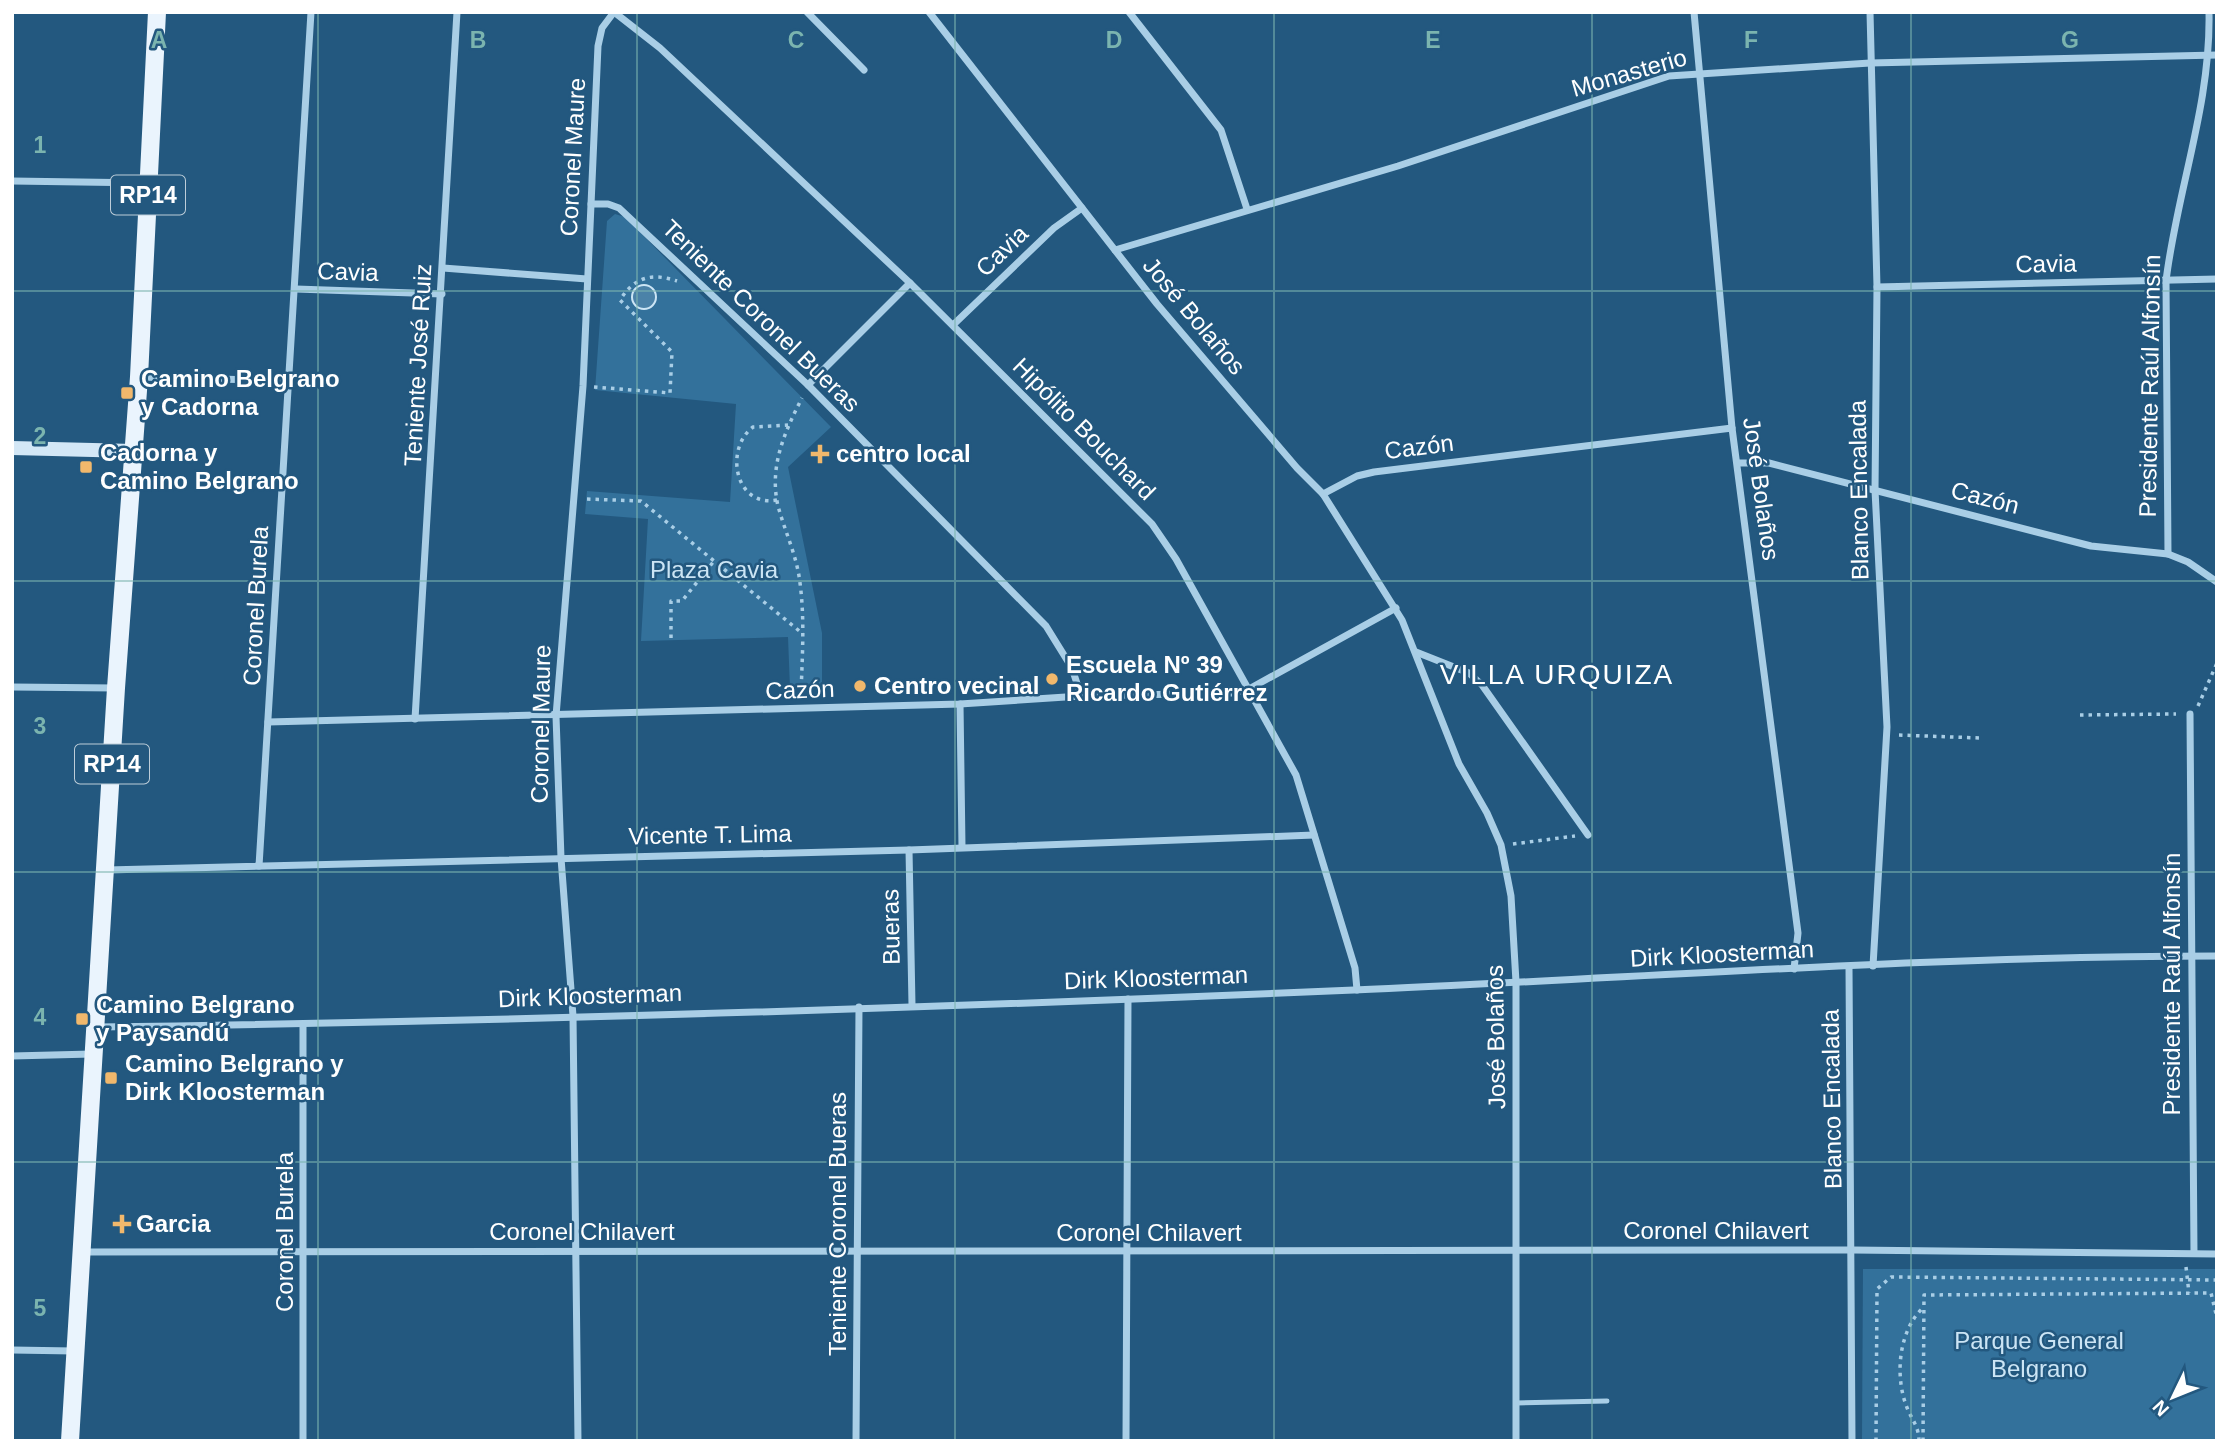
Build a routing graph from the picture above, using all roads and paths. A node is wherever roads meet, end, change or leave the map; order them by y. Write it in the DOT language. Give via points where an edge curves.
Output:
graph roads {
  1 [pos="157,12"];
  2 [pos="312,12"];
  3 [pos="457,12"];
  4 [pos="614,12"];
  5 [pos="807,12"];
  6 [pos="929,12"];
  7 [pos="1129,12"];
  8 [pos="1695,12"];
  9 [pos="1870,12"];
  10 [pos="2208,12"];
  11 [pos="2213,55"];
  12 [pos="1870,63"];
  13 [pos="864,70"];
  14 [pos="1698,72"];
  15 [pos="12,181"];
  16 [pos="149,183"];
  17 [pos="591,204"];
  18 [pos="1082,208"];
  19 [pos="1247,209"];
  20 [pos="1115,250"];
  21 [pos="443,268"];
  22 [pos="695,277"];
  23 [pos="587,279"];
  24 [pos="2217,279"];
  25 [pos="2166,281"];
  26 [pos="910,283"];
  27 [pos="1877,287"];
  28 [pos="296,289"];
  29 [pos="442,294"];
  30 [pos="953,325"];
  31 [pos="139,377"];
  32 [pos="289,380"];
  33 [pos="808,385"];
  34 [pos="583,386"];
  35 [pos="789,425"];
  36 [pos="1732,428"];
  37 [pos="12,449"];
  38 [pos="133,451"];
  39 [pos="1739,463"];
  40 [pos="1875,490"];
  41 [pos="1323,494"];
  42 [pos="573,498"];
  43 [pos="778,500"];
  44 [pos="2168,554"];
  45 [pos="714,561"];
  46 [pos="2217,582"];
  47 [pos="1396,608"];
  48 [pos="803,634"];
  49 [pos="671,638"];
  50 [pos="1416,652"];
  51 [pos="2217,663"];
  52 [pos="12,687"];
  53 [pos="116,688"];
  54 [pos="1249,689"];
  55 [pos="1081,696"];
  56 [pos="960,704"];
  57 [pos="801,709"];
  58 [pos="2190,714"];
  59 [pos="2080,715"];
  60 [pos="556,716"];
  61 [pos="415,719"];
  62 [pos="268,722"];
  63 [pos="1887,734"];
  64 [pos="1979,738"];
  65 [pos="1314,835"];
  66 [pos="1588,835"];
  67 [pos="1501,845"];
  68 [pos="962,846"];
  69 [pos="909,849"];
  70 [pos="561,858"];
  71 [pos="259,866"];
  72 [pos="106,870"];
  73 [pos="2190,956"];
  74 [pos="2217,956"];
  75 [pos="1873,966"];
  76 [pos="1849,967"];
  77 [pos="1794,969"];
  78 [pos="1516,982"];
  79 [pos="1357,990"];
  80 [pos="1128,999"];
  81 [pos="912,1004"];
  82 [pos="859,1007"];
  83 [pos="573,1016"];
  84 [pos="303,1024"];
  85 [pos="97,1027"];
  86 [pos="95,1054"];
  87 [pos="12,1056"];
  88 [pos="1853,1250"];
  89 [pos="576,1251"];
  90 [pos="858,1251"];
  91 [pos="1516,1251"];
  92 [pos="81,1252"];
  93 [pos="305,1253"];
  94 [pos="1126,1253"];
  95 [pos="2194,1253"];
  96 [pos="2183,1254"];
  97 [pos="2217,1254"];
  98 [pos="2188,1280"];
  99 [pos="2217,1280"];
  100 [pos="2189,1293"];
  101 [pos="1924,1307"];
  102 [pos="2217,1318"];
  103 [pos="12,1350"];
  104 [pos="74,1351"];
  105 [pos="1607,1401"];
  106 [pos="1516,1403"];
  107 [pos="70,1441"];
  108 [pos="303,1441"];
  109 [pos="578,1441"];
  110 [pos="856,1441"];
  111 [pos="1126,1441"];
  112 [pos="1516,1441"];
  113 [pos="1852,1441"];
  114 [pos="1876,1441"];
  115 [pos="1921,1441"];
  1 -- 16 [label="main road, RP14"];
  2 -- 28 [label="street, Coronel Burela"];
  3 -- 21 [label="street, Teniente José Ruiz"];
  4 -- 17 [label="street, Coronel Maure" via="602,28 598,46"];
  4 -- 26 [label="street, Hipólito Bouchard" via="660,48"];
  5 -- 13 [label="street"];
  6 -- 18 [label="street, José Bolaños"];
  7 -- 19 [label="street" via="1222,130"];
  8 -- 14 [label="street, José Bolaños"];
  9 -- 12 [label="street, Blanco Encalada"];
  10 -- 11 [label="street, Presidente Raúl Alfonsín"];
  11 -- 12 [label="street, Monasterio"];
  11 -- 25 [label="street, Presidente Raúl Alfonsín" via="2171,238"];
  12 -- 14 [label="street, Monasterio"];
  12 -- 27 [label="street, Blanco Encalada"];
  14 -- 19 [label="street, Monasterio" via="1669,76 1398,166"];
  14 -- 36 [label="street, José Bolaños"];
  15 -- 16 [label="street"];
  16 -- 31 [label="main road, RP14"];
  17 -- 22 [label="street, Teniente Coronel Bueras" via="619,208"];
  17 -- 23 [label="street, Coronel Maure"];
  18 -- 20 [label="street, José Bolaños"];
  18 -- 30 [label="street, Cavia" via="1054,228"];
  19 -- 20 [label="street, Monasterio"];
  20 -- 41 [label="street, José Bolaños"];
  21 -- 23 [label="street"];
  21 -- 29 [label="street, Teniente José Ruiz"];
  22 -- 33 [label="street, Teniente Coronel Bueras"];
  22 -- 34 [label="path" via="689,285 672,279 637,279 620,300 672,352 670,393"];
  23 -- 34 [label="street, Coronel Maure"];
  24 -- 25 [label="street, Cavia"];
  25 -- 27 [label="street, Cavia"];
  25 -- 44 [label="street, Presidente Raúl Alfonsín"];
  26 -- 30 [label="street, Hipólito Bouchard"];
  26 -- 33 [label="street"];
  27 -- 40 [label="street, Blanco Encalada"];
  28 -- 29 [label="street, Cavia"];
  28 -- 32 [label="street, Coronel Burela"];
  29 -- 61 [label="street, Teniente José Ruiz"];
  30 -- 54 [label="street, Hipólito Bouchard" via="1152,524"];
  31 -- 32 [label="street"];
  31 -- 38 [label="main road, RP14"];
  32 -- 62 [label="street, Coronel Burela"];
  33 -- 35 [label="path"];
  33 -- 55 [label="street, Teniente Coronel Bueras" via="1046,626 1072,668"];
  34 -- 42 [label="street, Coronel Maure"];
  35 -- 43 [label="path" via="775,465"];
  35 -- 43 [label="path" via="753,427 742,439 735,463 748,490 763,501"];
  36 -- 39 [label="street, José Bolaños"];
  36 -- 41 [label="street, Cazón" via="1374,472"];
  37 -- 38 [label="street"];
  38 -- 53 [label="main road, RP14"];
  39 -- 40 [label="street, Cazón" via="1769,463"];
  39 -- 77 [label="street, José Bolaños" via="1798,933"];
  40 -- 44 [label="street, Cazón" via="2091,546"];
  40 -- 63 [label="street, Blanco Encalada"];
  41 -- 47 [label="street, José Bolaños"];
  42 -- 45 [label="path" via="641,501"];
  42 -- 60 [label="street, Coronel Maure"];
  43 -- 48 [label="path" via="800,581"];
  44 -- 46 [label="street, Cazón"];
  45 -- 48 [label="path"];
  45 -- 49 [label="path" via="682,601 671,601"];
  47 -- 50 [label="street, José Bolaños"];
  47 -- 54 [label="street, Cazón"];
  48 -- 57 [label="path"];
  50 -- 66 [label="street" via="1469,673 1482,685"];
  50 -- 67 [label="street, José Bolaños" via="1459,764"];
  51 -- 58 [label="path" via="2198,707"];
  52 -- 53 [label="street"];
  53 -- 72 [label="main road, RP14"];
  54 -- 55 [label="street, Cazón"];
  54 -- 65 [label="street, Hipólito Bouchard" via="1296,775"];
  55 -- 56 [label="street, Cazón"];
  56 -- 57 [label="street, Cazón"];
  56 -- 68 [label="street"];
  57 -- 60 [label="street, Cazón"];
  58 -- 59 [label="path"];
  58 -- 73 [label="street, Presidente Raúl Alfonsín"];
  60 -- 61 [label="street, Cazón"];
  60 -- 70 [label="street, Coronel Maure"];
  61 -- 62 [label="street, Cazón"];
  62 -- 71 [label="street, Coronel Burela"];
  63 -- 64 [label="path"];
  63 -- 75 [label="street, Blanco Encalada"];
  65 -- 68 [label="street, Vicente T. Lima"];
  65 -- 79 [label="street, Hipólito Bouchard"];
  66 -- 67 [label="path"];
  67 -- 78 [label="street, José Bolaños" via="1511,896"];
  68 -- 69 [label="street, Vicente T. Lima"];
  69 -- 70 [label="street, Vicente T. Lima"];
  69 -- 81 [label="street, Bueras"];
  70 -- 71 [label="street, Vicente T. Lima"];
  70 -- 83 [label="street, Coronel Maure"];
  71 -- 72 [label="street, Vicente T. Lima"];
  72 -- 85 [label="main road, RP14"];
  73 -- 74 [label="street, Dirk Kloosterman"];
  73 -- 75 [label="street, Dirk Kloosterman"];
  73 -- 95 [label="street, Presidente Raúl Alfonsín"];
  75 -- 76 [label="street, Dirk Kloosterman"];
  76 -- 77 [label="street, Dirk Kloosterman"];
  76 -- 88 [label="street, Blanco Encalada"];
  77 -- 78 [label="street, Dirk Kloosterman"];
  78 -- 79 [label="street, Dirk Kloosterman"];
  78 -- 91 [label="street, José Bolaños"];
  79 -- 80 [label="street, Dirk Kloosterman"];
  80 -- 81 [label="street, Dirk Kloosterman"];
  80 -- 94 [label="street"];
  81 -- 82 [label="street, Dirk Kloosterman"];
  82 -- 83 [label="street, Dirk Kloosterman"];
  82 -- 90 [label="street, Teniente Coronel Bueras"];
  83 -- 84 [label="street, Dirk Kloosterman"];
  83 -- 89 [label="street, Coronel Maure"];
  84 -- 85 [label="street, Dirk Kloosterman"];
  84 -- 93 [label="street, Coronel Burela"];
  85 -- 86 [label="main road, RP14"];
  86 -- 87 [label="street"];
  86 -- 92 [label="main road, RP14"];
  88 -- 91 [label="street, Coronel Chilavert"];
  88 -- 96 [label="street, Coronel Chilavert"];
  88 -- 113 [label="street, Blanco Encalada"];
  89 -- 90 [label="street, Coronel Chilavert"];
  89 -- 93 [label="street, Coronel Chilavert"];
  89 -- 109 [label="street, Coronel Maure"];
  90 -- 94 [label="street, Coronel Chilavert"];
  90 -- 110 [label="street, Teniente Coronel Bueras"];
  91 -- 94 [label="street, Coronel Chilavert"];
  91 -- 106 [label="street, José Bolaños"];
  92 -- 93 [label="street, Coronel Chilavert"];
  92 -- 104 [label="main road, RP14"];
  93 -- 108 [label="street, Coronel Burela"];
  94 -- 111 [label="street"];
  95 -- 96 [label="street, Coronel Chilavert"];
  95 -- 97 [label="street, Coronel Chilavert"];
  96 -- 98 [label="path"];
  98 -- 99 [label="path"];
  98 -- 100 [label="path"];
  98 -- 114 [label="path" via="1891,1277 1877,1289"];
  100 -- 101 [label="path" via="1924,1295"];
  100 -- 102 [label="path" via="2211,1293"];
  101 -- 115 [label="path"];
  101 -- 115 [label="path" via="1906,1328 1902,1348 1904,1395"];
  103 -- 104 [label="street"];
  104 -- 107 [label="main road, RP14"];
  105 -- 106 [label="lane"];
  106 -- 112 [label="street, José Bolaños"];
}
